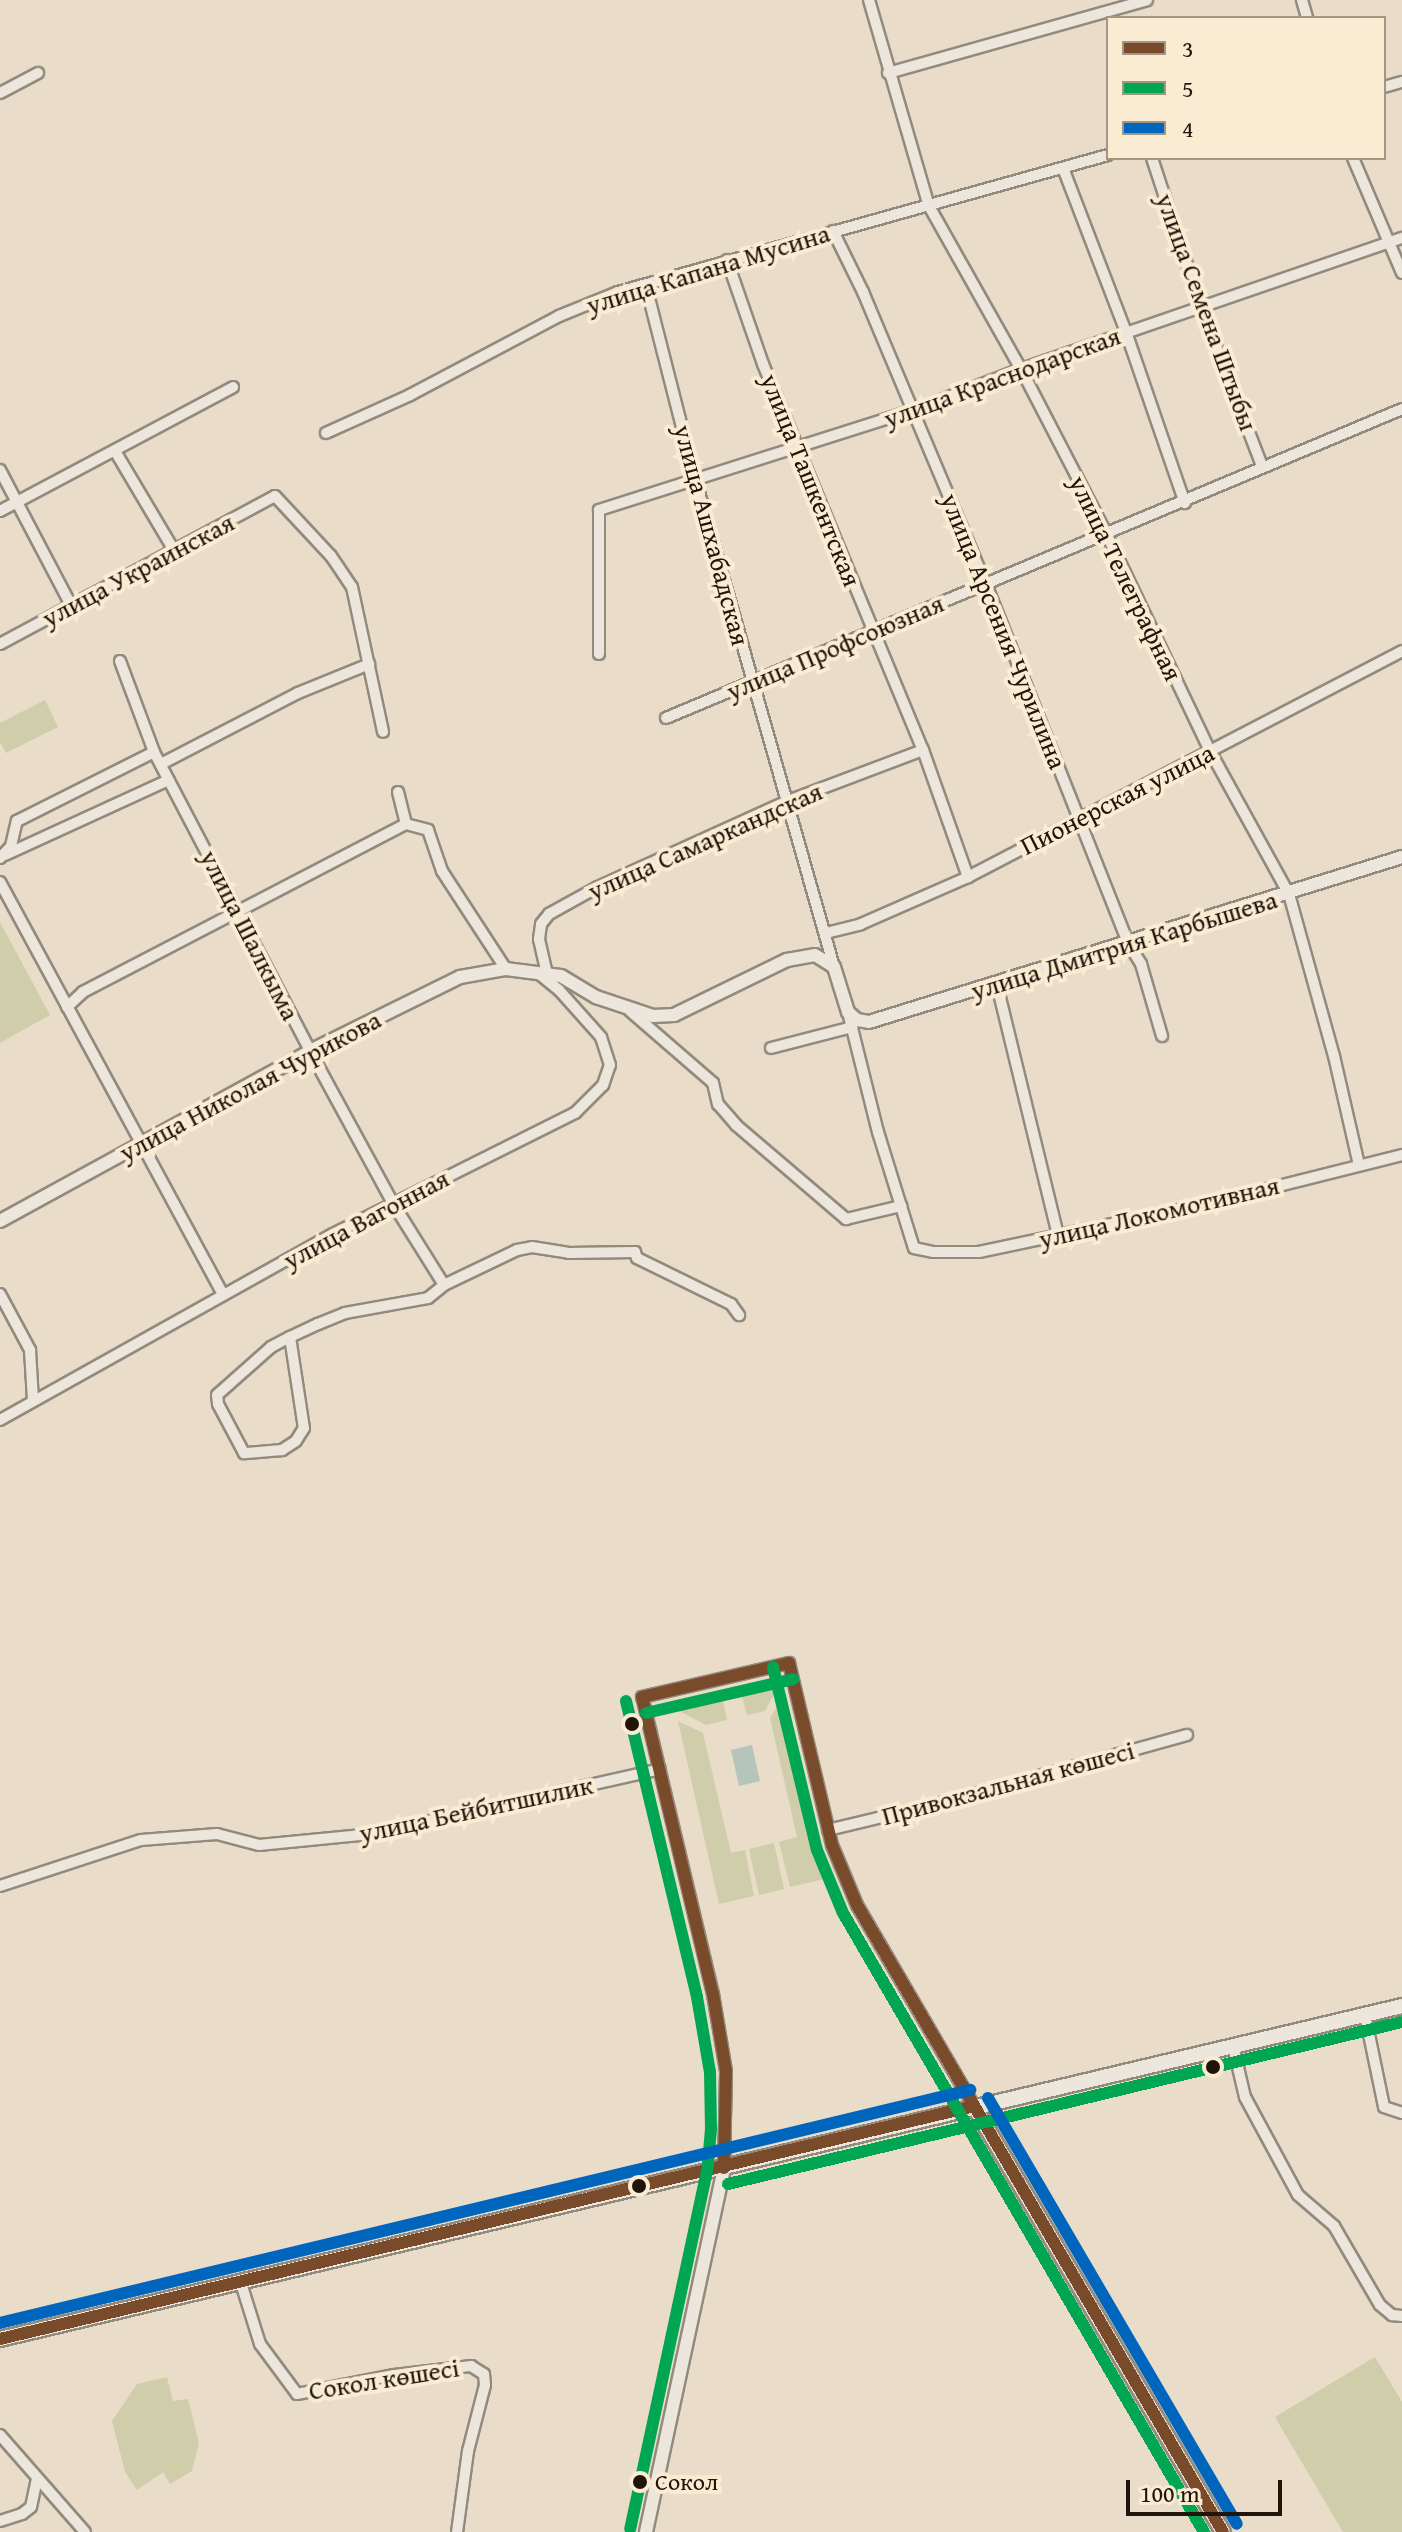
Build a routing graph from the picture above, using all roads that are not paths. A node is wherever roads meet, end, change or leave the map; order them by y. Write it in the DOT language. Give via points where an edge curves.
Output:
graph roads {
  1 [pos="869,0"];
  2 [pos="1104,0"];
  3 [pos="1147,0"];
  4 [pos="1109,15"];
  5 [pos="38,73"];
  6 [pos="888,73"];
  7 [pos="0,93"];
  8 [pos="1106,156"];
  9 [pos="1153,160"];
  10 [pos="1354,160"];
  11 [pos="1063,168"];
  12 [pos="929,206"];
  13 [pos="833,231"];
  14 [pos="1402,238"];
  15 [pos="1386,241"];
  16 [pos="727,260"];
  17 [pos="1402,273"];
  18 [pos="646,286"];
  19 [pos="1201,307"];
  20 [pos="1126,332"];
  21 [pos="1021,369"];
  22 [pos="233,387"];
  23 [pos="1402,409"];
  24 [pos="912,411"];
  25 [pos="326,433"];
  26 [pos="798,449"];
  27 [pos="115,451"];
  28 [pos="1262,466"];
  29 [pos="0,470"];
  30 [pos="695,478"];
  31 [pos="17,503"];
  32 [pos="1185,503"];
  33 [pos="0,511"];
  34 [pos="1106,533"];
  35 [pos="175,552"];
  36 [pos="986,584"];
  37 [pos="72,607"];
  38 [pos="873,631"];
  39 [pos="0,644"];
  40 [pos="1402,651"];
  41 [pos="599,654"];
  42 [pos="120,661"];
  43 [pos="369,664"];
  44 [pos="753,681"];
  45 [pos="666,718"];
  46 [pos="383,732"];
  47 [pos="923,750"];
  48 [pos="1210,751"];
  49 [pos="154,752"];
  50 [pos="161,764"];
  51 [pos="169,780"];
  52 [pos="398,792"];
  53 [pos="788,801"];
  54 [pos="1082,819"];
  55 [pos="406,824"];
  56 [pos="2,857"];
  57 [pos="1402,857"];
  58 [pos="968,877"];
  59 [pos="0,882"];
  60 [pos="1289,894"];
  61 [pos="239,911"];
  62 [pos="826,933"];
  63 [pos="1128,943"];
  64 [pos="834,967"];
  65 [pos="506,969"];
  66 [pos="541,973"];
  67 [pos="997,985"];
  68 [pos="67,1007"];
  69 [pos="630,1011"];
  70 [pos="848,1012"];
  71 [pos="852,1027"];
  72 [pos="1162,1036"];
  73 [pos="771,1048"];
  74 [pos="310,1051"];
  75 [pos="141,1144"];
  76 [pos="1402,1155"];
  77 [pos="1359,1165"];
  78 [pos="394,1205"];
  79 [pos="901,1206"];
  80 [pos="0,1221"];
  81 [pos="1058,1236"];
  82 [pos="444,1285"];
  83 [pos="0,1294"];
  84 [pos="223,1295"];
  85 [pos="739,1315"];
  86 [pos="290,1337"];
  87 [pos="33,1401"];
  88 [pos="0,1420"];
  89 [pos="1187,1735"];
  90 [pos="660,1769"];
  91 [pos="828,1830"];
  92 [pos="0,1886"];
  93 [pos="1402,2006"];
  94 [pos="1365,2015"];
  95 [pos="1233,2046"];
  96 [pos="974,2106"];
  97 [pos="1402,2113"];
  98 [pos="724,2168"];
  99 [pos="240,2280"];
  100 [pos="1397,2316"];
  101 [pos="0,2339"];
  102 [pos="0,2435"];
  103 [pos="37,2479"];
  104 [pos="0,2521"];
  105 [pos="85,2532"];
  106 [pos="457,2532"];
  107 [pos="646,2532"];
  108 [pos="1223,2532"];
  1 -- 6 [label="street, улица Телеграфная"];
  2 -- 4 [label="street"];
  3 -- 4 [label="street"];
  4 -- 6 [label="street"];
  5 -- 7 [label="street"];
  6 -- 12 [label="street, улица Телеграфная"];
  8 -- 11 [label="street, улица Капана Мусина"];
  9 -- 19 [label="street, улица Семена Штыбы"];
  10 -- 15 [label="street"];
  11 -- 12 [label="street, улица Капана Мусина"];
  11 -- 20 [label="street"];
  12 -- 13 [label="street, улица Капана Мусина"];
  12 -- 21 [label="street, улица Телеграфная"];
  13 -- 16 [label="street, улица Капана Мусина"];
  13 -- 24 [label="street, улица Арсения Чурилина"];
  14 -- 15 [label="street, улица Краснодарская"];
  15 -- 17 [label="street"];
  15 -- 19 [label="street, улица Краснодарская"];
  16 -- 18 [label="street, улица Капана Мусина"];
  16 -- 26 [label="street, улица Ташкентская"];
  18 -- 25 [label="street, улица Капана Мусина" via="559,316"];
  18 -- 30 [label="street, улица Ашхабадская"];
  19 -- 20 [label="street, улица Краснодарская"];
  19 -- 28 [label="street, улица Семена Штыбы"];
  20 -- 21 [label="street, улица Краснодарская"];
  20 -- 32 [label="street"];
  21 -- 24 [label="street, улица Краснодарская"];
  21 -- 34 [label="street, улица Телеграфная"];
  22 -- 27 [label="street"];
  23 -- 28 [label="street, улица Профсоюзная"];
  24 -- 26 [label="street, улица Краснодарская"];
  24 -- 36 [label="street, улица Арсения Чурилина"];
  26 -- 30 [label="street, улица Краснодарская"];
  26 -- 38 [label="street, улица Ташкентская"];
  27 -- 31 [label="street"];
  27 -- 35 [label="street"];
  28 -- 32 [label="street, улица Профсоюзная"];
  29 -- 31 [label="street"];
  30 -- 41 [label="street, улица Краснодарская" via="599,510"];
  30 -- 44 [label="street, улица Ашхабадская"];
  31 -- 33 [label="street"];
  31 -- 37 [label="street"];
  32 -- 34 [label="street, улица Профсоюзная"];
  34 -- 36 [label="street, улица Профсоюзная"];
  34 -- 48 [label="street, улица Телеграфная"];
  35 -- 37 [label="street, улица Украинская"];
  35 -- 43 [label="street, улица Украинская" via="275,496 352,587"];
  36 -- 38 [label="street, улица Профсоюзная"];
  36 -- 54 [label="street, улица Арсения Чурилина"];
  37 -- 39 [label="street, улица Украинская"];
  38 -- 44 [label="street, улица Профсоюзная"];
  38 -- 47 [label="street, улица Ташкентская"];
  40 -- 48 [label="street, Пионерская улица"];
  42 -- 49 [label="street, улица Шалкыма"];
  43 -- 46 [label="street"];
  43 -- 50 [label="street" via="298,693"];
  44 -- 45 [label="street, улица Профсоюзная"];
  44 -- 53 [label="street, улица Ашхабадская"];
  47 -- 53 [label="street, улица Самаркандская"];
  47 -- 58 [label="street, улица Ташкентская"];
  48 -- 54 [label="street, Пионерская улица"];
  48 -- 60 [label="street, улица Телеграфная"];
  49 -- 50 [label="street, улица Шалкыма"];
  49 -- 56 [label="street" via="17,821 11,846"];
  50 -- 51 [label="street, улица Шалкыма"];
  51 -- 56 [label="street"];
  51 -- 61 [label="street, улица Шалкыма"];
  52 -- 55 [label="street"];
  53 -- 62 [label="street, улица Ашхабадская"];
  53 -- 66 [label="street, улица Самаркандская" via="549,914 541,924"];
  54 -- 58 [label="street, Пионерская улица"];
  54 -- 63 [label="street, улица Арсения Чурилина"];
  55 -- 61 [label="street"];
  55 -- 65 [label="street" via="428,830 442,871"];
  57 -- 60 [label="street, улица Дмитрия Карбышева"];
  58 -- 62 [label="street, Пионерская улица" via="861,924"];
  59 -- 68 [label="street"];
  60 -- 63 [label="street, улица Дмитрия Карбышева"];
  60 -- 77 [label="street, улица Телеграфная"];
  61 -- 68 [label="street" via="83,992"];
  61 -- 74 [label="street, улица Шалкыма"];
  62 -- 64 [label="street, улица Ашхабадская"];
  63 -- 67 [label="street, улица Дмитрия Карбышева"];
  63 -- 72 [label="street, улица Арсения Чурилина" via="1141,964"];
  64 -- 69 [label="street, улица Николая Чурикова" via="815,955 803,955 674,1015"];
  64 -- 70 [label="street"];
  65 -- 66 [label="street, улица Николая Чурикова"];
  65 -- 74 [label="street, улица Николая Чурикова" via="435,986"];
  66 -- 69 [label="street, улица Николая Чурикова" via="561,976"];
  66 -- 78 [label="street, улица Вагонная" via="601,1037 610,1065 603,1085 575,1113"];
  67 -- 70 [label="street, улица Дмитрия Карбышева" via="869,1022"];
  67 -- 81 [label="street"];
  68 -- 75 [label="street"];
  69 -- 79 [label="street" via="713,1083 718,1104 736,1125 846,1219"];
  70 -- 71 [label="street"];
  71 -- 73 [label="street"];
  71 -- 79 [label="street"];
  74 -- 75 [label="street, улица Николая Чурикова"];
  74 -- 78 [label="street, улица Шалкыма"];
  75 -- 80 [label="street, улица Николая Чурикова"];
  75 -- 84 [label="street"];
  76 -- 77 [label="street, улица Локомотивная"];
  77 -- 81 [label="street, улица Локомотивная"];
  78 -- 82 [label="street, улица Шалкыма"];
  78 -- 84 [label="street, улица Вагонная"];
  79 -- 81 [label="street, улица Локомотивная" via="914,1248 933,1252 979,1252"];
  82 -- 85 [label="street" via="532,1247 568,1253 635,1252 637,1258 731,1304"];
  82 -- 86 [label="street" via="428,1298 345,1313"];
  83 -- 87 [label="street" via="30,1350"];
  84 -- 87 [label="street, улица Вагонная"];
  86 -- 86 [label="street" via="304,1428 282,1450 244,1453 217,1395"];
  87 -- 88 [label="street, улица Вагонная"];
  89 -- 91 [label="street, Привокзальная көшесі"];
  90 -- 91 [label="street" via="642,1697 789,1663"];
  90 -- 92 [label="street, улица Бейбитшилик" via="372,1834 259,1845 217,1834 141,1840"];
  90 -- 98 [label="street" via="726,2071"];
  91 -- 96 [label="street" via="857,1905"];
  93 -- 94 [label="main road"];
  94 -- 95 [label="main road"];
  94 -- 97 [label="street" via="1384,2107"];
  95 -- 96 [label="main road"];
  95 -- 100 [label="street" via="1245,2097 1298,2195 1334,2226 1380,2305"];
  96 -- 98 [label="main road"];
  96 -- 108 [label="main road"];
  98 -- 99 [label="main road"];
  98 -- 107 [label="street"];
  99 -- 101 [label="main road"];
  99 -- 106 [label="street, Сокол көшесі" via="260,2344 297,2394 471,2366 484,2374"];
  102 -- 103 [label="street"];
  103 -- 104 [label="street" via="31,2507"];
  103 -- 105 [label="street"];
}
